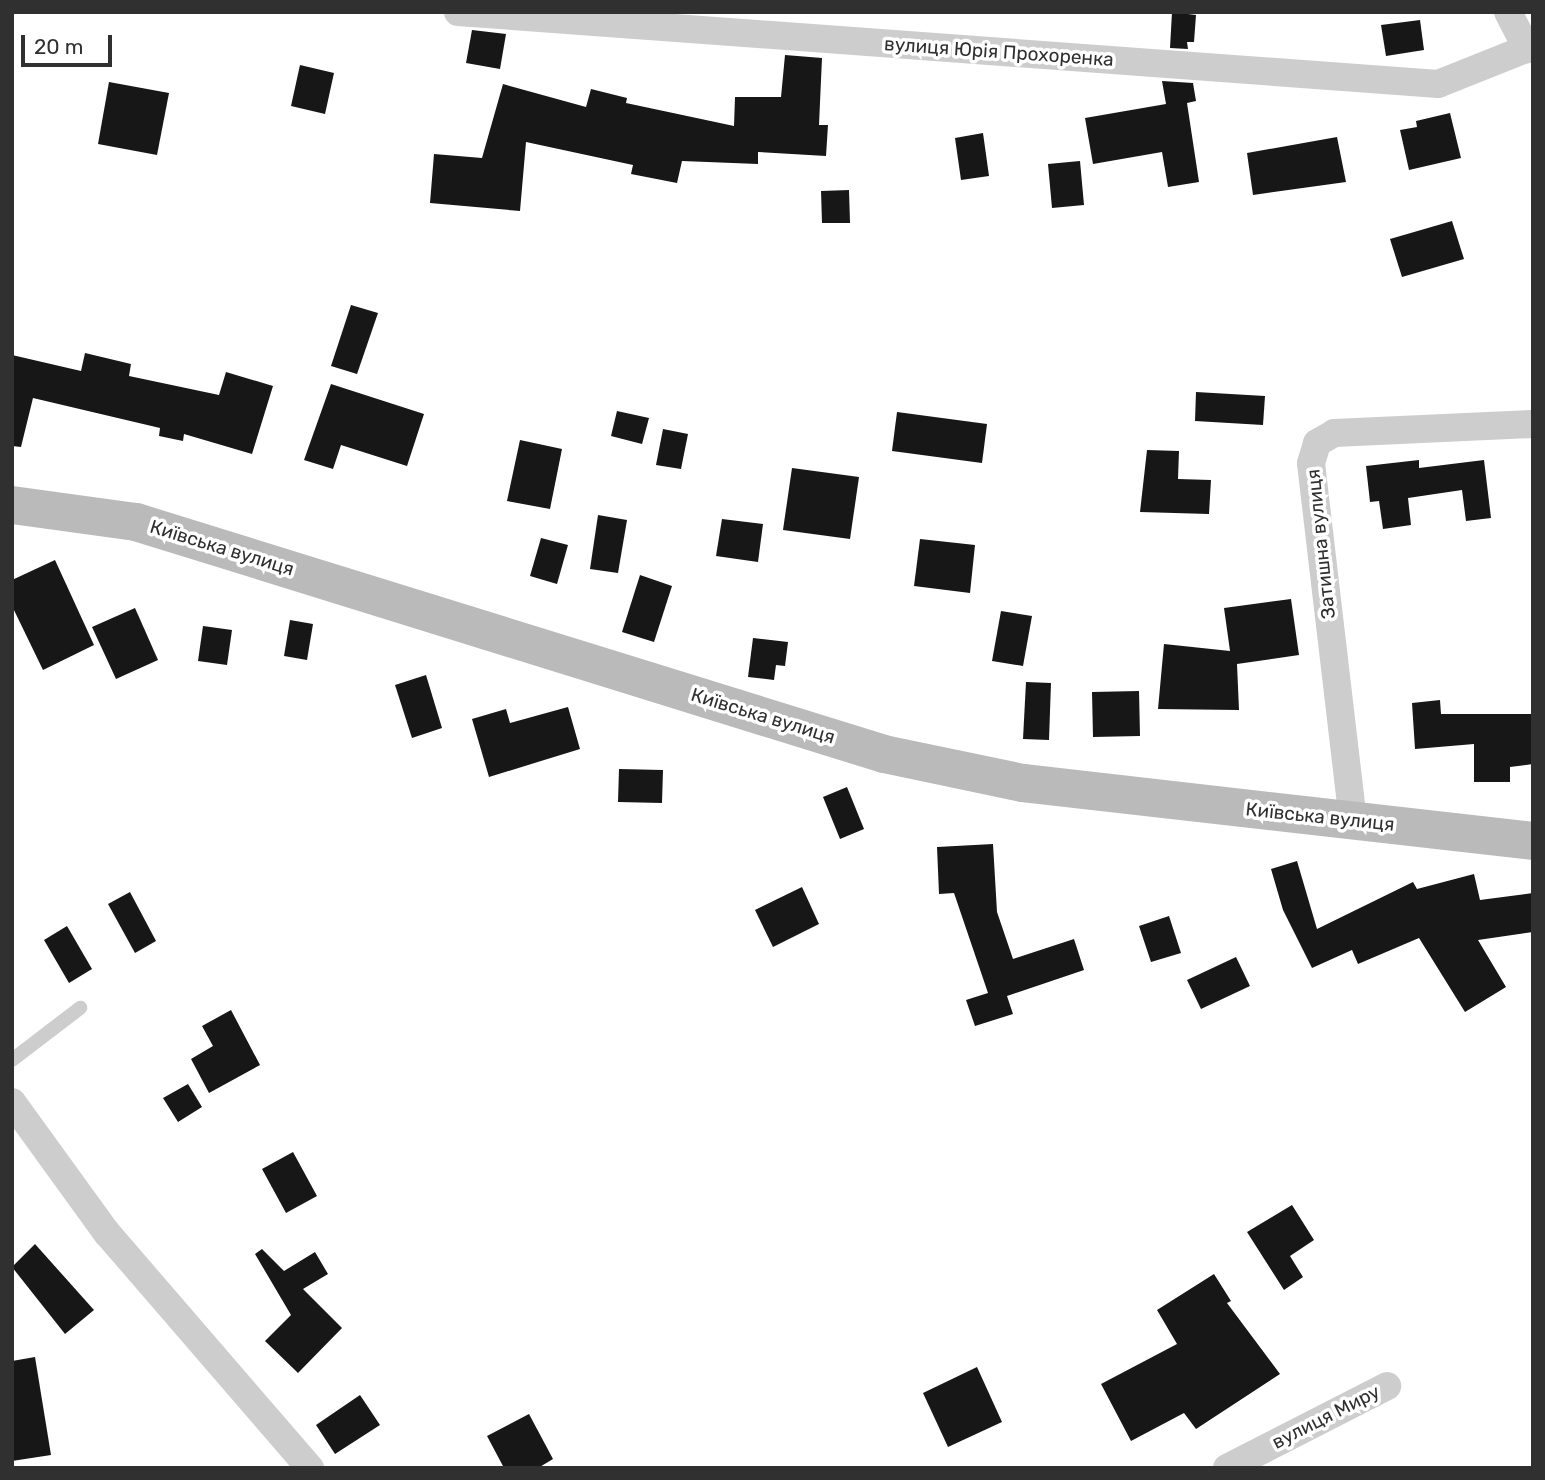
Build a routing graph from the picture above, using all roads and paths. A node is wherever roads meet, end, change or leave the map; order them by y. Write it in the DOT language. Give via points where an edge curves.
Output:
graph roads {
  1 [pos="458,12"];
  2 [pos="1508,12"];
  3 [pos="1530,48"];
  4 [pos="1533,424"];
  5 [pos="12,505"];
  6 [pos="1353,821"];
  7 [pos="1533,841"];
  8 [pos="80,1008"];
  9 [pos="12,1060"];
  10 [pos="12,1102"];
  11 [pos="1387,1385"];
  12 [pos="310,1468"];
  13 [pos="1227,1468"];
  1 -- 3 [label="street, вулиця Юрія Прохоренка" via="1438,84"];
  2 -- 3 [label="street"];
  4 -- 6 [label="street, Затишна вулиця" via="1335,433 1317,443 1311,463"];
  5 -- 6 [label="street, Київська вулиця" via="136,522 884,754 1023,783"];
  6 -- 7 [label="street, Київська вулиця"];
  8 -- 9 [label="lane"];
  10 -- 12 [label="street" via="107,1233"];
  11 -- 13 [label="street, вулиця Миру"];
}
